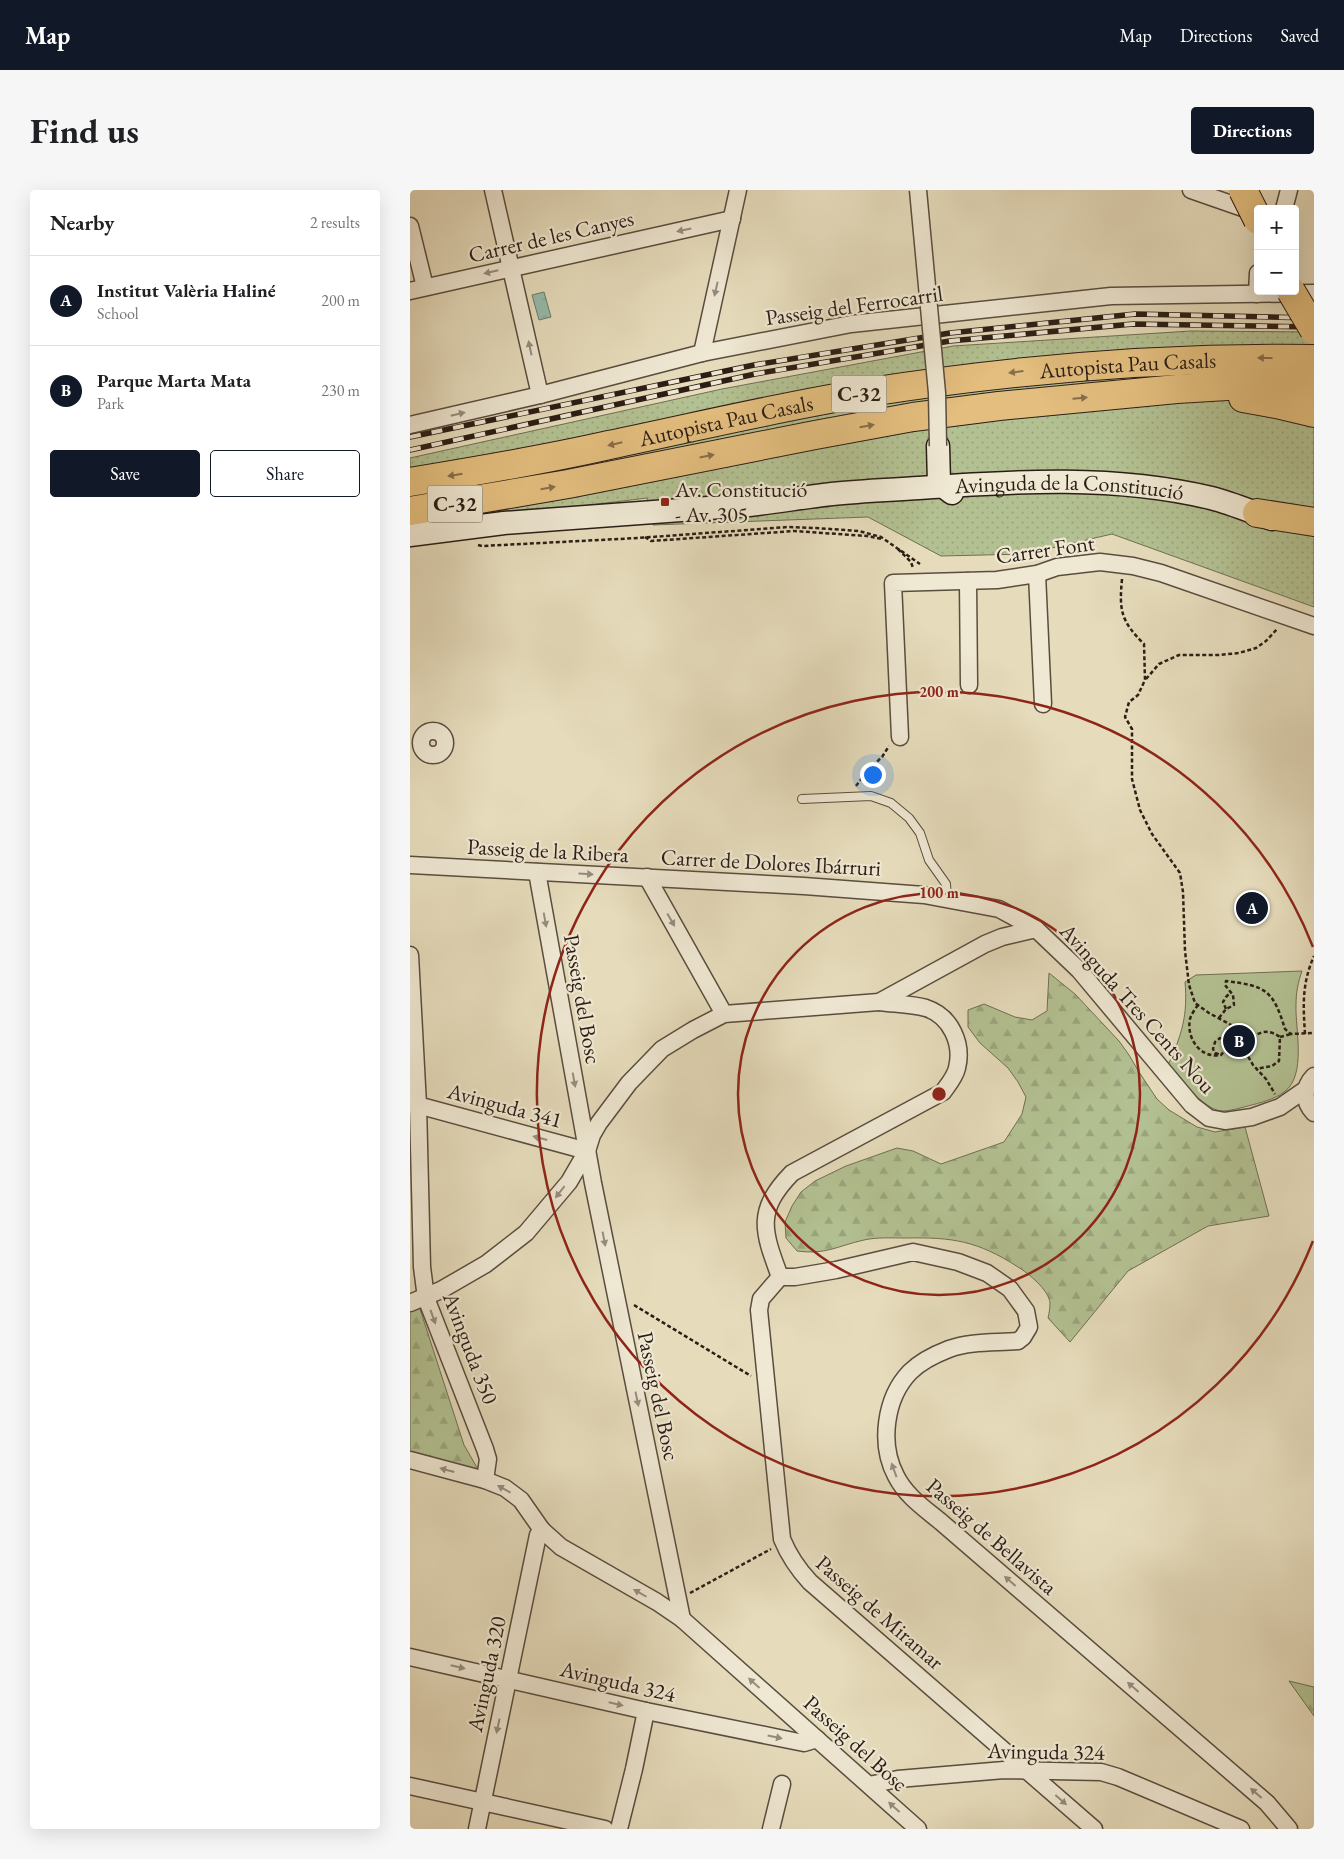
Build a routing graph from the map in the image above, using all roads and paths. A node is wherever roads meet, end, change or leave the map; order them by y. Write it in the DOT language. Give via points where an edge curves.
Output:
graph roads {
  1 [pos="493,190"];
  2 [pos="738,190"];
  3 [pos="918,190"];
  4 [pos="1191,190"];
  5 [pos="1243,190"];
  6 [pos="1290,190"];
  7 [pos="1285,205"];
  8 [pos="1254,212"];
  9 [pos="1254,212"];
  10 [pos="732,219"];
  11 [pos="410,226"];
  12 [pos="512,267"];
  13 [pos="418,289"];
  14 [pos="1299,293"];
  15 [pos="1314,293"];
  16 [pos="1254,294"];
  17 [pos="1294,295"];
  18 [pos="1314,330"];
  19 [pos="702,353"];
  20 [pos="1314,359"];
  21 [pos="1314,385"];
  22 [pos="1177,389"];
  23 [pos="540,395"];
  24 [pos="1314,413"];
  25 [pos="410,425"];
  26 [pos="938,446"];
  27 [pos="410,482"];
  28 [pos="943,486"];
  29 [pos="1065,489"];
  30 [pos="832,494"];
  31 [pos="789,501"];
  32 [pos="410,511"];
  33 [pos="1257,513"];
  34 [pos="1314,522"];
  35 [pos="1314,533"];
  36 [pos="410,535"];
  37 [pos="645,537"];
  38 [pos="482,546"];
  39 [pos="920,564"];
  40 [pos="1123,565"];
  41 [pos="1037,574"];
  42 [pos="968,581"];
  43 [pos="918,583"];
  44 [pos="1286,616"];
  45 [pos="1314,626"];
  46 [pos="1145,680"];
  47 [pos="969,685"];
  48 [pos="1043,704"];
  49 [pos="900,737"];
  50 [pos="852,788"];
  51 [pos="802,799"];
  52 [pos="410,865"];
  53 [pos="537,872"];
  54 [pos="647,878"];
  55 [pos="947,898"];
  56 [pos="1036,929"];
  57 [pos="410,955"];
  58 [pos="1314,956"];
  59 [pos="1231,992"];
  60 [pos="880,1002"];
  61 [pos="1198,1005"];
  62 [pos="1226,1009"];
  63 [pos="724,1014"];
  64 [pos="1219,1018"];
  65 [pos="1314,1033"];
  66 [pos="1291,1034"];
  67 [pos="1304,1034"];
  68 [pos="1280,1037"];
  69 [pos="1244,1048"];
  70 [pos="1221,1055"];
  71 [pos="1256,1069"];
  72 [pos="1310,1083"];
  73 [pos="414,1104"];
  74 [pos="1282,1106"];
  75 [pos="1314,1113"];
  76 [pos="587,1151"];
  77 [pos="780,1277"];
  78 [pos="615,1294"];
  79 [pos="418,1295"];
  80 [pos="410,1303"];
  81 [pos="767,1386"];
  82 [pos="410,1460"];
  83 [pos="485,1480"];
  84 [pos="542,1530"];
  85 [pos="784,1542"];
  86 [pos="678,1600"];
  87 [pos="682,1619"];
  88 [pos="410,1657"];
  89 [pos="507,1678"];
  90 [pos="646,1711"];
  91 [pos="817,1739"];
  92 [pos="1028,1771"];
  93 [pos="782,1784"];
  94 [pos="869,1785"];
  95 [pos="410,1786"];
  96 [pos="483,1801"];
  97 [pos="477,1829"];
  98 [pos="605,1829"];
  99 [pos="619,1829"];
  100 [pos="771,1829"];
  101 [pos="918,1829"];
  102 [pos="1094,1829"];
  103 [pos="1241,1829"];
  104 [pos="1289,1829"];
  1 -- 12 [label="street"];
  2 -- 10 [label="street"];
  3 -- 26 [label="street, bridge" via="937,393"];
  4 -- 8 [label="street"];
  5 -- 9 [label="highway, bridge"];
  6 -- 7 [label="street"];
  10 -- 12 [label="street, Carrer de les Canyes, one-way"];
  10 -- 19 [label="street, one-way"];
  11 -- 13 [label="street"];
  12 -- 13 [label="street, Carrer de les Canyes, one-way"];
  23 -- 12 [label="street, one-way"];
  14 -- 15 [label="street, Passeig del Ferrocarril"];
  16 -- 19 [label="street, Passeig del Ferrocarril" via="1102,297 851,324"];
  17 -- 18 [label="highway, bridge"];
  19 -- 23 [label="street, Passeig del Ferrocarril"];
  20 -- 27 [label="highway, Autopista Pau Casals / C-32, one-way" via="1118,363 1034,370 868,392"];
  21 -- 22 [label="highway, Autopista Pau Casals / C-32"];
  22 -- 24 [label="highway" via="1257,400"];
  32 -- 22 [label="highway, Autopista Pau Casals / C-32, one-way" via="913,417"];
  25 -- 23 [label="street, Passeig del Ferrocarril, one-way"];
  26 -- 28 [label="street" via="939,483"];
  26 -- 29 [label="street" via="950,463 962,472 1035,477"];
  26 -- 30 [label="street" via="926,465 912,476"];
  28 -- 29 [label="street, Avinguda de la Constitució"];
  28 -- 30 [label="street, Avinguda de la Constitució"];
  29 -- 31 [label="street, Avinguda de la Constitució" via="830,506"];
  29 -- 33 [label="street, Avinguda de la Constitució" via="1142,486 1211,498"];
  30 -- 31 [label="street, Avinguda de la Constitució"];
  31 -- 36 [label="street, Avinguda de la Constitució" via="504,524"];
  33 -- 34 [label="highway"];
  33 -- 35 [label="street, Avinguda de la Constitució"];
  37 -- 38 [label="path"];
  37 -- 39 [label="path" via="788,527 859,531 881,537"];
  37 -- 43 [label="path" via="651,541 794,531 882,539 896,547 910,562"];
  40 -- 41 [label="street, Carrer Font" via="1100,562 1057,567"];
  40 -- 44 [label="street, Carrer Font" via="1161,573"];
  40 -- 46 [label="path" via="1121,612 1129,630 1144,644"];
  41 -- 42 [label="street, Carrer Font"];
  41 -- 48 [label="street"];
  42 -- 43 [label="street, Carrer Font"];
  42 -- 47 [label="street"];
  43 -- 49 [label="street, Carrer Font" via="893,583"];
  44 -- 45 [label="street, Carrer Font"];
  44 -- 46 [label="path" via="1266,641 1256,648 1218,655 1179,655 1159,664"];
  46 -- 61 [label="path" via="1138,695 1129,702 1125,717 1132,729 1132,779 1140,810 1152,834 1180,873 1189,985"];
  49 -- 50 [label="path" via="891,740 882,757"];
  51 -- 55 [label="lane" via="871,796 891,803 910,818 920,833 929,860 946,884"];
  52 -- 53 [label="street, Passeig de la Ribera"];
  53 -- 54 [label="street, Passeig de la Ribera, one-way"];
  53 -- 76 [label="street, Passeig del Bosc, one-way"];
  54 -- 55 [label="street, Carrer de Dolores Ibárruri" via="822,887"];
  54 -- 63 [label="street, Passeig de la Ribera, one-way"];
  55 -- 56 [label="street, Carrer de Dolores Ibárruri" via="999,909"];
  56 -- 60 [label="street, Avinguda Tres Cents Nou" via="985,944"];
  56 -- 74 [label="street, Avinguda Tres Cents Nou" via="1079,970 1192,1105 1209,1118 1225,1121 1252,1117"];
  57 -- 73 [label="street, Avinguda 350"];
  58 -- 67 [label="path" via="1303,998"];
  59 -- 62 [label="path" via="1223,1002"];
  59 -- 62 [label="path" via="1234,1005"];
  59 -- 66 [label="path" via="1226,980 1259,986 1270,996 1280,1012 1284,1029"];
  60 -- 63 [label="street, Avinguda Tres Cents Nou"];
  60 -- 77 [label="street" via="927,1008 940,1014 957,1041 957,1070 943,1092 792,1173 779,1186 766,1216 767,1234"];
  61 -- 64 [label="path"];
  61 -- 70 [label="path" via="1190,1020 1191,1037 1207,1056"];
  62 -- 64 [label="path"];
  63 -- 76 [label="street, Avinguda Tres Cents Nou" via="662,1049 629,1083 604,1116"];
  64 -- 69 [label="path" via="1233,1026"];
  65 -- 67 [label="path"];
  66 -- 67 [label="path"];
  66 -- 68 [label="path"];
  68 -- 69 [label="path" via="1263,1032 1252,1037"];
  68 -- 71 [label="path" via="1278,1061 1272,1066"];
  69 -- 71 [label="path"];
  70 -- 70 [label="path" via="1226,1050 1220,1038 1214,1042 1213,1050"];
  71 -- 74 [label="path"];
  72 -- 74 [label="street, Avinguda Tres Cents Nou"];
  72 -- 75 [label="street" via="1307,1103"];
  76 -- 73 [label="street, Avinguda 341, one-way"];
  73 -- 79 [label="street, Avinguda 350" via="422,1267"];
  74 -- 75 [label="street"];
  76 -- 78 [label="street, Passeig del Bosc, one-way"];
  76 -- 79 [label="street, Avinguda Tres Cents Nou, one-way" via="569,1182 526,1234 486,1264"];
  77 -- 81 [label="street, Passeig de Miramar" via="761,1299 759,1310"];
  104 -- 77 [label="street, Passeig de Bellavista, one-way" via="1267,1803 911,1499 896,1476 888,1453 886,1426 894,1394 910,1372 951,1348 1018,1341 1023,1337 1029,1327 1026,1311 1010,1289 987,1273 958,1262 913,1252 820,1273"];
  78 -- 81 [label="path"];
  78 -- 86 [label="street, Passeig del Bosc, one-way"];
  79 -- 80 [label="street, Avinguda Tres Cents Nou"];
  79 -- 83 [label="street, Avinguda 350, one-way" via="485,1449 488,1459"];
  81 -- 85 [label="street, Passeig de Miramar"];
  83 -- 82 [label="street, one-way"];
  84 -- 83 [label="street, one-way" via="521,1500 505,1488"];
  87 -- 84 [label="street, one-way" via="561,1547"];
  84 -- 89 [label="street, Avinguda 320" via="538,1535"];
  85 -- 86 [label="path"];
  85 -- 92 [label="street, Passeig de Miramar" via="796,1568 810,1582"];
  86 -- 87 [label="street, Passeig del Bosc"];
  91 -- 87 [label="street, Passeig del Bosc, one-way"];
  88 -- 89 [label="street, Avinguda 324, one-way"];
  89 -- 90 [label="street, Avinguda 324, one-way"];
  89 -- 96 [label="street, Avinguda 320, one-way"];
  90 -- 91 [label="street, Avinguda 324, one-way" via="804,1743"];
  90 -- 99 [label="street"];
  91 -- 94 [label="street, Passeig del Bosc"];
  92 -- 94 [label="street, Avinguda 324" via="898,1779"];
  92 -- 102 [label="street, Passeig de Miramar, one-way"];
  92 -- 103 [label="street, Avinguda 324" via="1101,1772"];
  93 -- 100 [label="street"];
  101 -- 94 [label="street, Passeig del Bosc, one-way"];
  95 -- 96 [label="street"];
  96 -- 97 [label="street, Avinguda 320"];
  96 -- 98 [label="street"];
}
